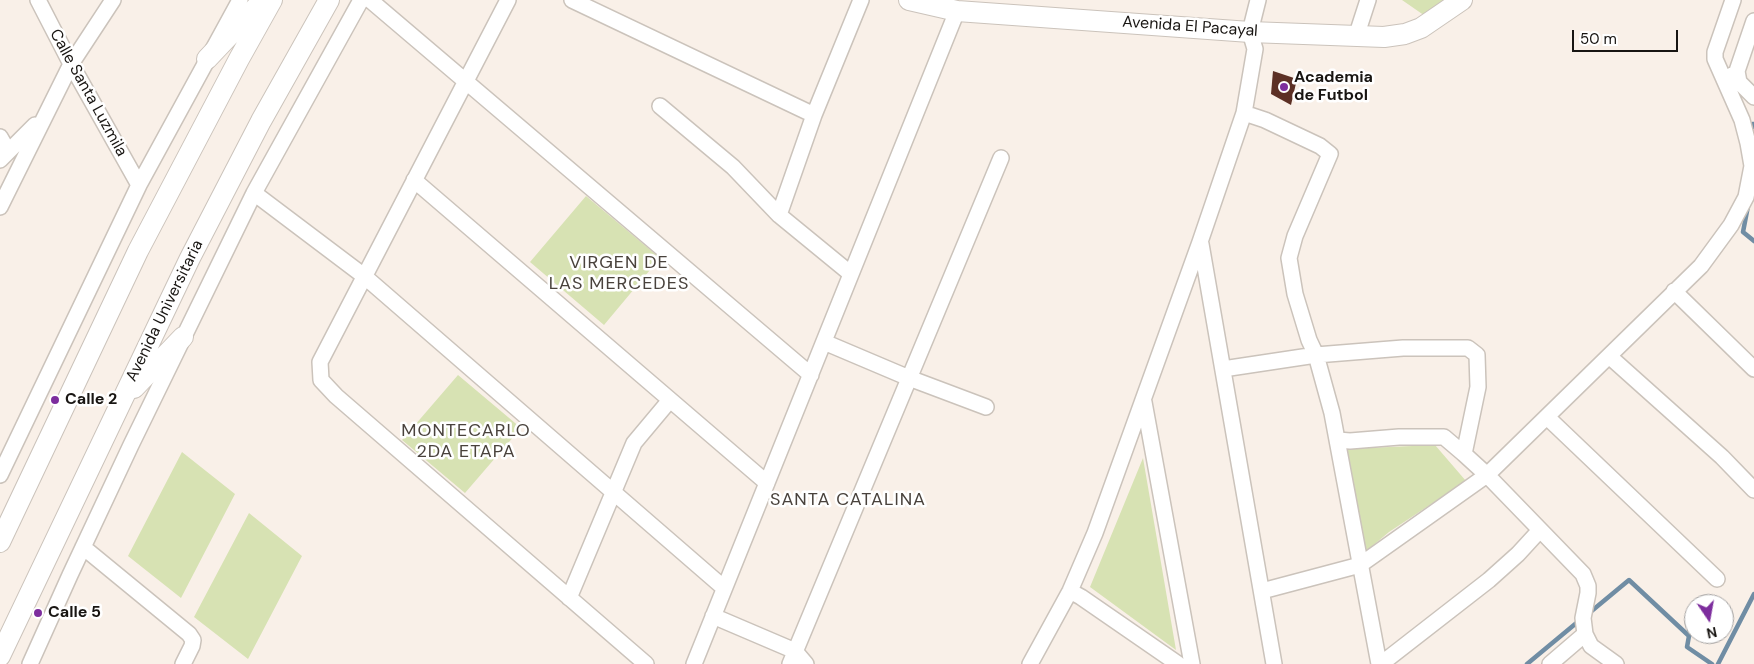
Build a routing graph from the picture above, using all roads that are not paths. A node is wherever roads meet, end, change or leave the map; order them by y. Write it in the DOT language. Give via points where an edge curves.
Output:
graph roads {
  1 [pos="38,0"];
  2 [pos="114,0"];
  3 [pos="240,0"];
  4 [pos="263,0"];
  5 [pos="272,0"];
  6 [pos="329,0"];
  7 [pos="361,0"];
  8 [pos="370,0"];
  9 [pos="508,0"];
  10 [pos="572,0"];
  11 [pos="861,0"];
  12 [pos="910,0"];
  13 [pos="1258,0"];
  14 [pos="1368,0"];
  15 [pos="1462,0"];
  16 [pos="1733,0"];
  17 [pos="958,11"];
  18 [pos="1754,21"];
  19 [pos="1250,32"];
  20 [pos="1356,37"];
  21 [pos="1715,58"];
  22 [pos="207,59"];
  23 [pos="71,64"];
  24 [pos="466,80"];
  25 [pos="1739,82"];
  26 [pos="1754,97"];
  27 [pos="660,106"];
  28 [pos="1244,113"];
  29 [pos="814,115"];
  30 [pos="44,117"];
  31 [pos="0,137"];
  32 [pos="4,156"];
  33 [pos="1001,158"];
  34 [pos="414,180"];
  35 [pos="139,186"];
  36 [pos="254,193"];
  37 [pos="0,207"];
  38 [pos="779,215"];
  39 [pos="1200,242"];
  40 [pos="852,274"];
  41 [pos="364,276"];
  42 [pos="1674,291"];
  43 [pos="183,337"];
  44 [pos="824,342"];
  45 [pos="1316,355"];
  46 [pos="1609,356"];
  47 [pos="1223,369"];
  48 [pos="1754,369"];
  49 [pos="811,375"];
  50 [pos="909,378"];
  51 [pos="670,400"];
  52 [pos="1143,401"];
  53 [pos="121,403"];
  54 [pos="986,407"];
  55 [pos="1547,417"];
  56 [pos="1338,440"];
  57 [pos="1464,454"];
  58 [pos="0,475"];
  59 [pos="1487,475"];
  60 [pos="767,483"];
  61 [pos="1754,490"];
  62 [pos="613,492"];
  63 [pos="1540,530"];
  64 [pos="0,542"];
  65 [pos="83,546"];
  66 [pos="1360,565"];
  67 [pos="1717,579"];
  68 [pos="724,588"];
  69 [pos="1070,591"];
  70 [pos="1262,591"];
  71 [pos="570,598"];
  72 [pos="713,616"];
  73 [pos="1585,634"];
  74 [pos="0,656"];
  75 [pos="793,658"];
  76 [pos="30,664"];
  77 [pos="183,664"];
  78 [pos="646,664"];
  79 [pos="694,664"];
  80 [pos="806,664"];
  81 [pos="1030,664"];
  82 [pos="1178,664"];
  83 [pos="1192,664"];
  84 [pos="1274,664"];
  85 [pos="1380,664"];
  86 [pos="1550,664"];
  87 [pos="1616,664"];
  1 -- 23 [label="street, Calle Santa Luzmila"];
  2 -- 23 [label="street"];
  3 -- 22 [label="street"];
  4 -- 22 [label="street"];
  5 -- 64 [label="street" via="138,250"];
  6 -- 53 [label="street, Avenida Universitaria" via="190,258"];
  7 -- 36 [label="street"];
  8 -- 24 [label="street"];
  9 -- 24 [label="street"];
  10 -- 29 [label="street"];
  11 -- 29 [label="street"];
  12 -- 17 [label="street, Avenida El Pacayal"];
  13 -- 19 [label="street"];
  14 -- 20 [label="street"];
  15 -- 20 [label="street, Avenida El Pacayal" via="1421,28 1405,34"];
  16 -- 21 [label="street"];
  17 -- 19 [label="street, Avenida El Pacayal"];
  17 -- 40 [label="street"];
  18 -- 25 [label="street" via="1737,71"];
  19 -- 20 [label="street, Avenida El Pacayal"];
  19 -- 28 [label="street" via="1255,49"];
  21 -- 25 [label="street"];
  21 -- 42 [label="street" via="1742,120 1752,166 1746,197 1731,225 1701,266"];
  22 -- 35 [label="street"];
  23 -- 30 [label="street"];
  23 -- 35 [label="street, Calle Santa Luzmila"];
  24 -- 34 [label="street"];
  24 -- 49 [label="street"];
  25 -- 26 [label="street"];
  27 -- 38 [label="street" via="733,167"];
  28 -- 39 [label="street"];
  28 -- 45 [label="street" via="1320,146 1330,154 1289,258 1295,294"];
  29 -- 38 [label="street"];
  30 -- 32 [label="street"];
  30 -- 37 [label="street"];
  31 -- 32 [label="street"];
  33 -- 50 [label="street"];
  34 -- 41 [label="street"];
  34 -- 51 [label="street"];
  35 -- 58 [label="street"];
  36 -- 41 [label="street"];
  36 -- 43 [label="street"];
  38 -- 40 [label="street"];
  39 -- 47 [label="street"];
  39 -- 52 [label="street"];
  40 -- 44 [label="street"];
  41 -- 62 [label="street"];
  41 -- 71 [label="street" via="320,362 321,380"];
  42 -- 46 [label="street"];
  42 -- 48 [label="street"];
  43 -- 53 [label="street"];
  43 -- 65 [label="street"];
  44 -- 49 [label="street"];
  44 -- 50 [label="street"];
  45 -- 47 [label="street"];
  45 -- 56 [label="street"];
  45 -- 57 [label="street" via="1402,348 1468,348 1477,355 1478,387"];
  46 -- 55 [label="street"];
  46 -- 61 [label="street" via="1722,457"];
  47 -- 70 [label="street"];
  49 -- 60 [label="street"];
  50 -- 54 [label="street"];
  50 -- 75 [label="street"];
  51 -- 60 [label="street"];
  51 -- 62 [label="street" via="634,443"];
  52 -- 69 [label="street" via="1095,533"];
  52 -- 83 [label="street"];
  53 -- 74 [label="street, Avenida Universitaria"];
  55 -- 59 [label="street"];
  55 -- 67 [label="street"];
  56 -- 57 [label="street" via="1444,437"];
  56 -- 66 [label="street"];
  57 -- 59 [label="street"];
  59 -- 63 [label="street"];
  59 -- 66 [label="street"];
  60 -- 68 [label="street"];
  62 -- 68 [label="street"];
  62 -- 71 [label="street"];
  63 -- 73 [label="street" via="1586,579"];
  63 -- 85 [label="street" via="1489,580"];
  65 -- 76 [label="street"];
  65 -- 77 [label="street" via="193,640"];
  66 -- 70 [label="street"];
  66 -- 85 [label="street"];
  68 -- 72 [label="street"];
  69 -- 81 [label="street"];
  69 -- 82 [label="street"];
  70 -- 84 [label="street"];
  71 -- 78 [label="street"];
  72 -- 75 [label="street"];
  72 -- 79 [label="street"];
  73 -- 86 [label="street"];
  73 -- 87 [label="street" via="1591,646"];
  75 -- 80 [label="street"];
}
